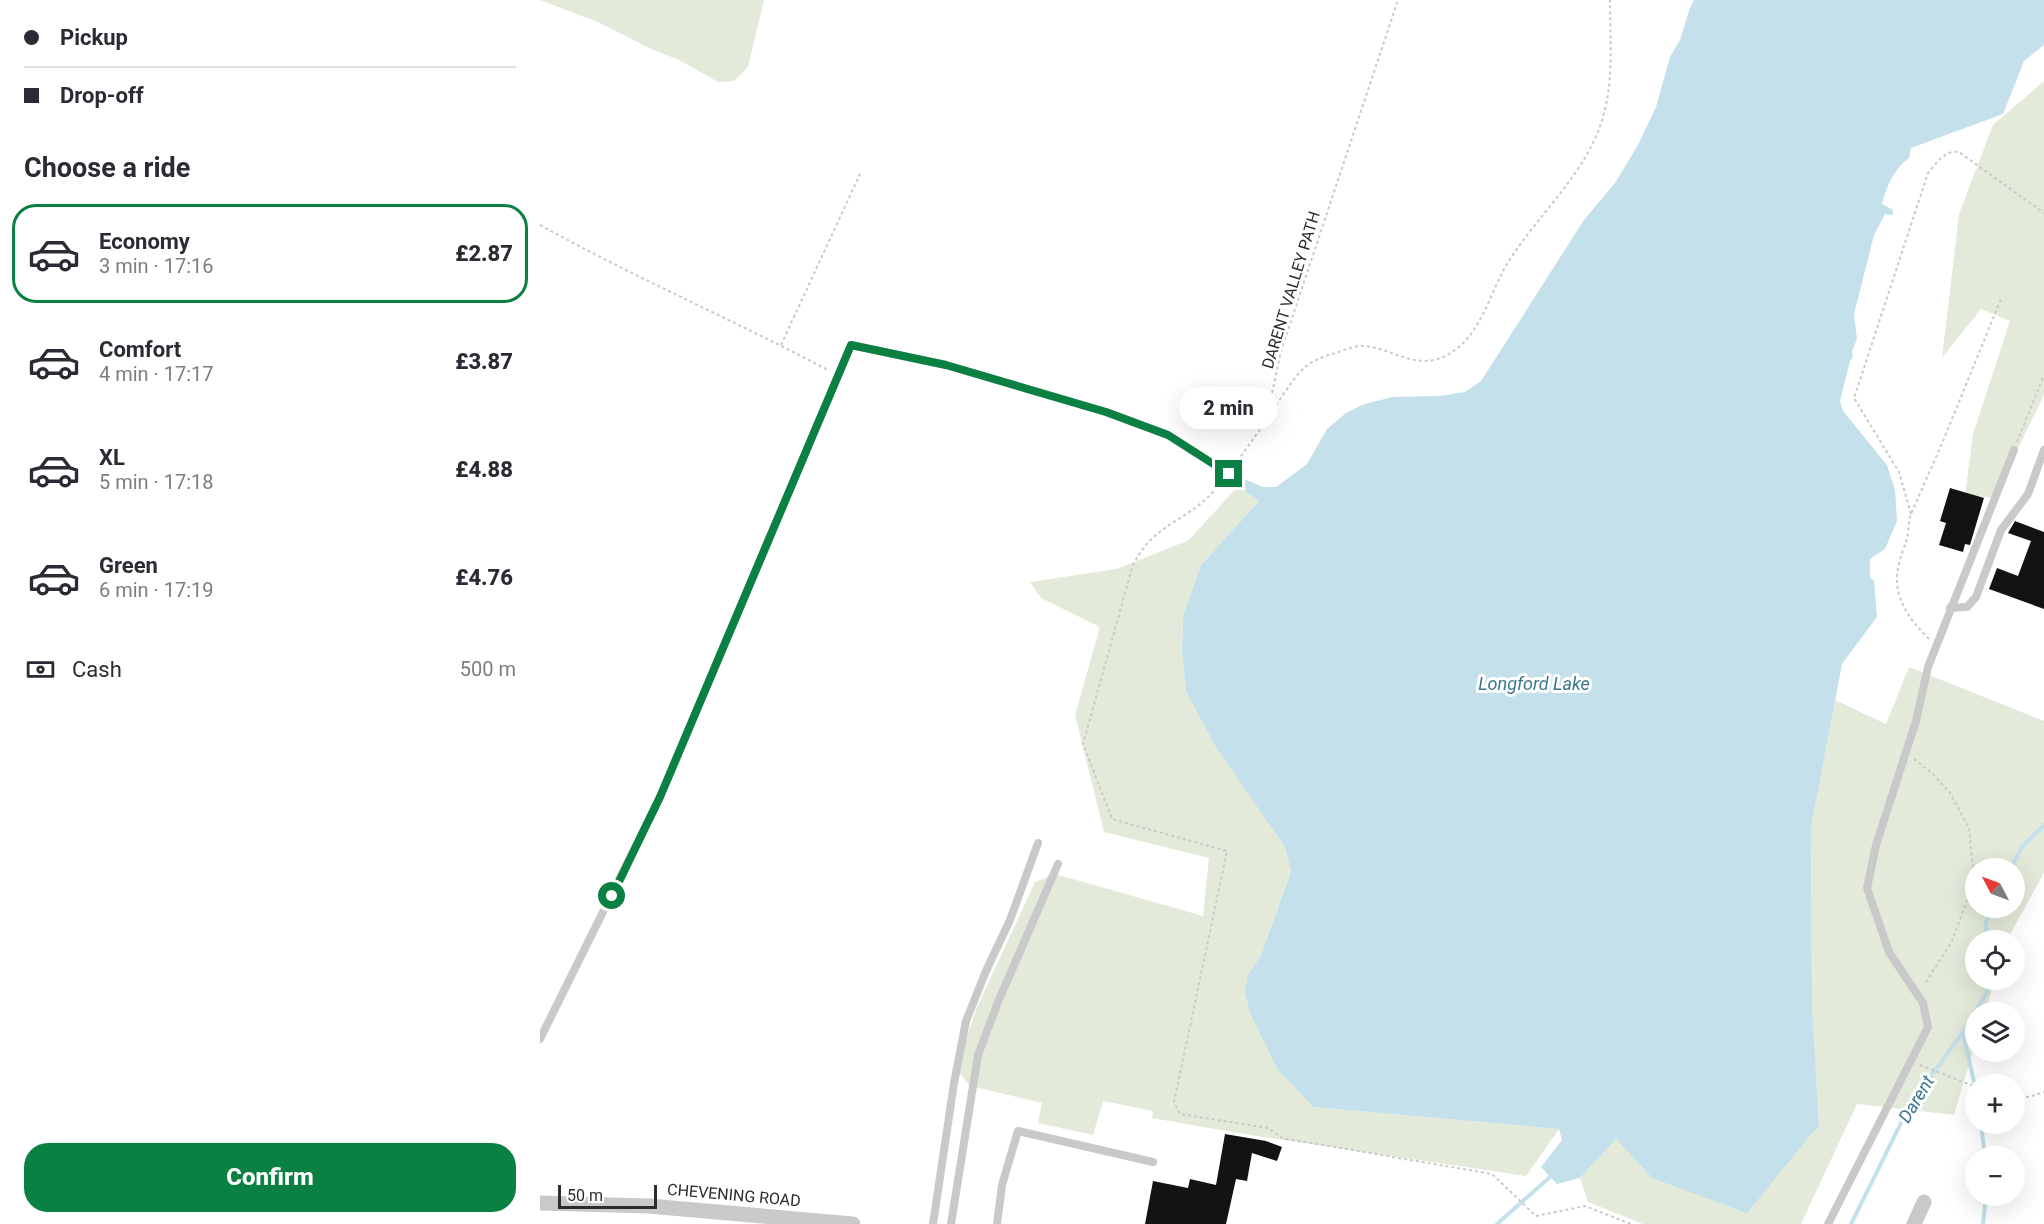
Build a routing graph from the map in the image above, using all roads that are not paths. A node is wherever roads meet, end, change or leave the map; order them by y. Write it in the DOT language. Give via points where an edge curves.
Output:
graph roads {
  1 [pos="2014,450"];
  2 [pos="2044,450"];
  3 [pos="1229,474"];
  4 [pos="1950,608"];
  5 [pos="1038,843"];
  6 [pos="1058,864"];
  7 [pos="540,1039"];
  8 [pos="1153,1162"];
  9 [pos="1924,1202"];
  10 [pos="540,1203"];
  11 [pos="853,1224"];
  12 [pos="933,1224"];
  13 [pos="951,1224"];
  14 [pos="997,1224"];
  15 [pos="1828,1224"];
  16 [pos="1914,1224"];
  1 -- 4 [label="lane"];
  2 -- 4 [label="lane" via="2024,502 2001,530 1976,597 1967,607"];
  3 -- 7 [label="lane" via="1148,426 946,365 851,345 660,797"];
  4 -- 15 [label="lane" via="1928,667 1916,721 1876,845 1868,888 1889,952 1923,1003 1928,1027"];
  5 -- 12 [label="lane" via="966,1021"];
  6 -- 13 [label="lane" via="978,1054"];
  8 -- 14 [label="lane" via="1018,1131 1002,1185"];
  9 -- 16 [label="street"];
  10 -- 11 [label="street, CHEVENING ROAD" via="649,1206"];
}
